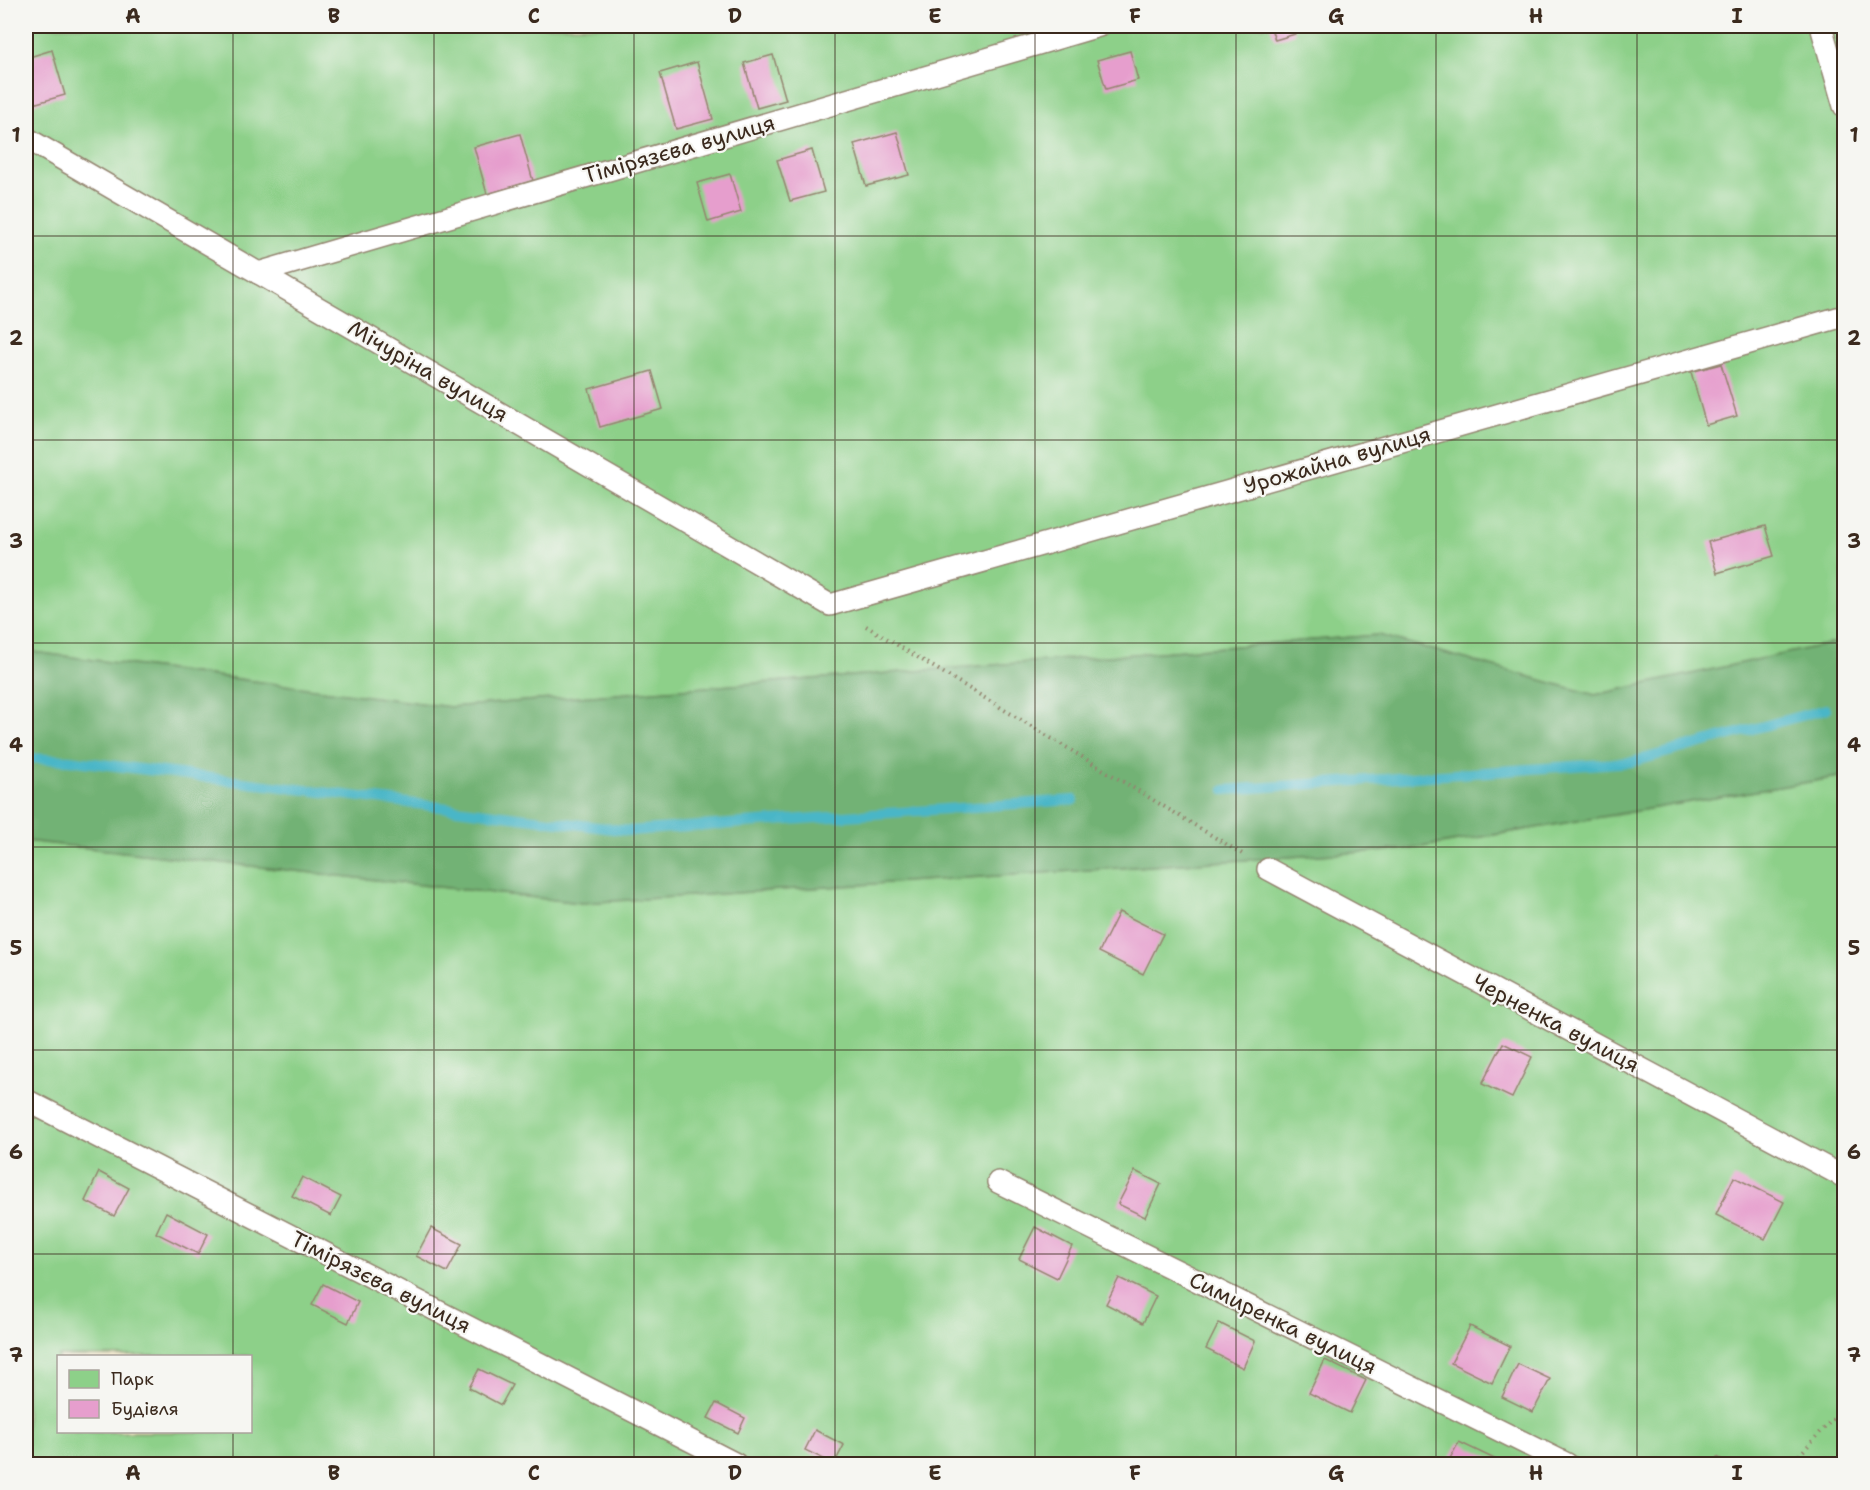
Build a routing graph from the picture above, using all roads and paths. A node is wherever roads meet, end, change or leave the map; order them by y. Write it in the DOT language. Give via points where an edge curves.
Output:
graph roads {
  1 [pos="1099,26"];
  2 [pos="1821,26"];
  3 [pos="1845,106"];
  4 [pos="26,138"];
  5 [pos="258,273"];
  6 [pos="1845,316"];
  7 [pos="830,604"];
  8 [pos="1268,869"];
  9 [pos="26,1100"];
  10 [pos="1845,1177"];
  11 [pos="998,1182"];
  12 [pos="1845,1407"];
  13 [pos="736,1464"];
  14 [pos="1567,1464"];
  15 [pos="1791,1464"];
  1 -- 5 [label="lane, Тімірязєва вулиця"];
  2 -- 3 [label="lane"];
  4 -- 5 [label="lane, Мічуріна вулиця"];
  5 -- 7 [label="lane, Мічуріна вулиця"];
  6 -- 7 [label="lane, Урожайна вулиця"];
  7 -- 8 [label="path"];
  8 -- 10 [label="lane, Черненка вулиця"];
  9 -- 13 [label="lane, Тімірязєва вулиця"];
  11 -- 14 [label="lane, Симиренка вулиця"];
  12 -- 15 [label="path"];
}
